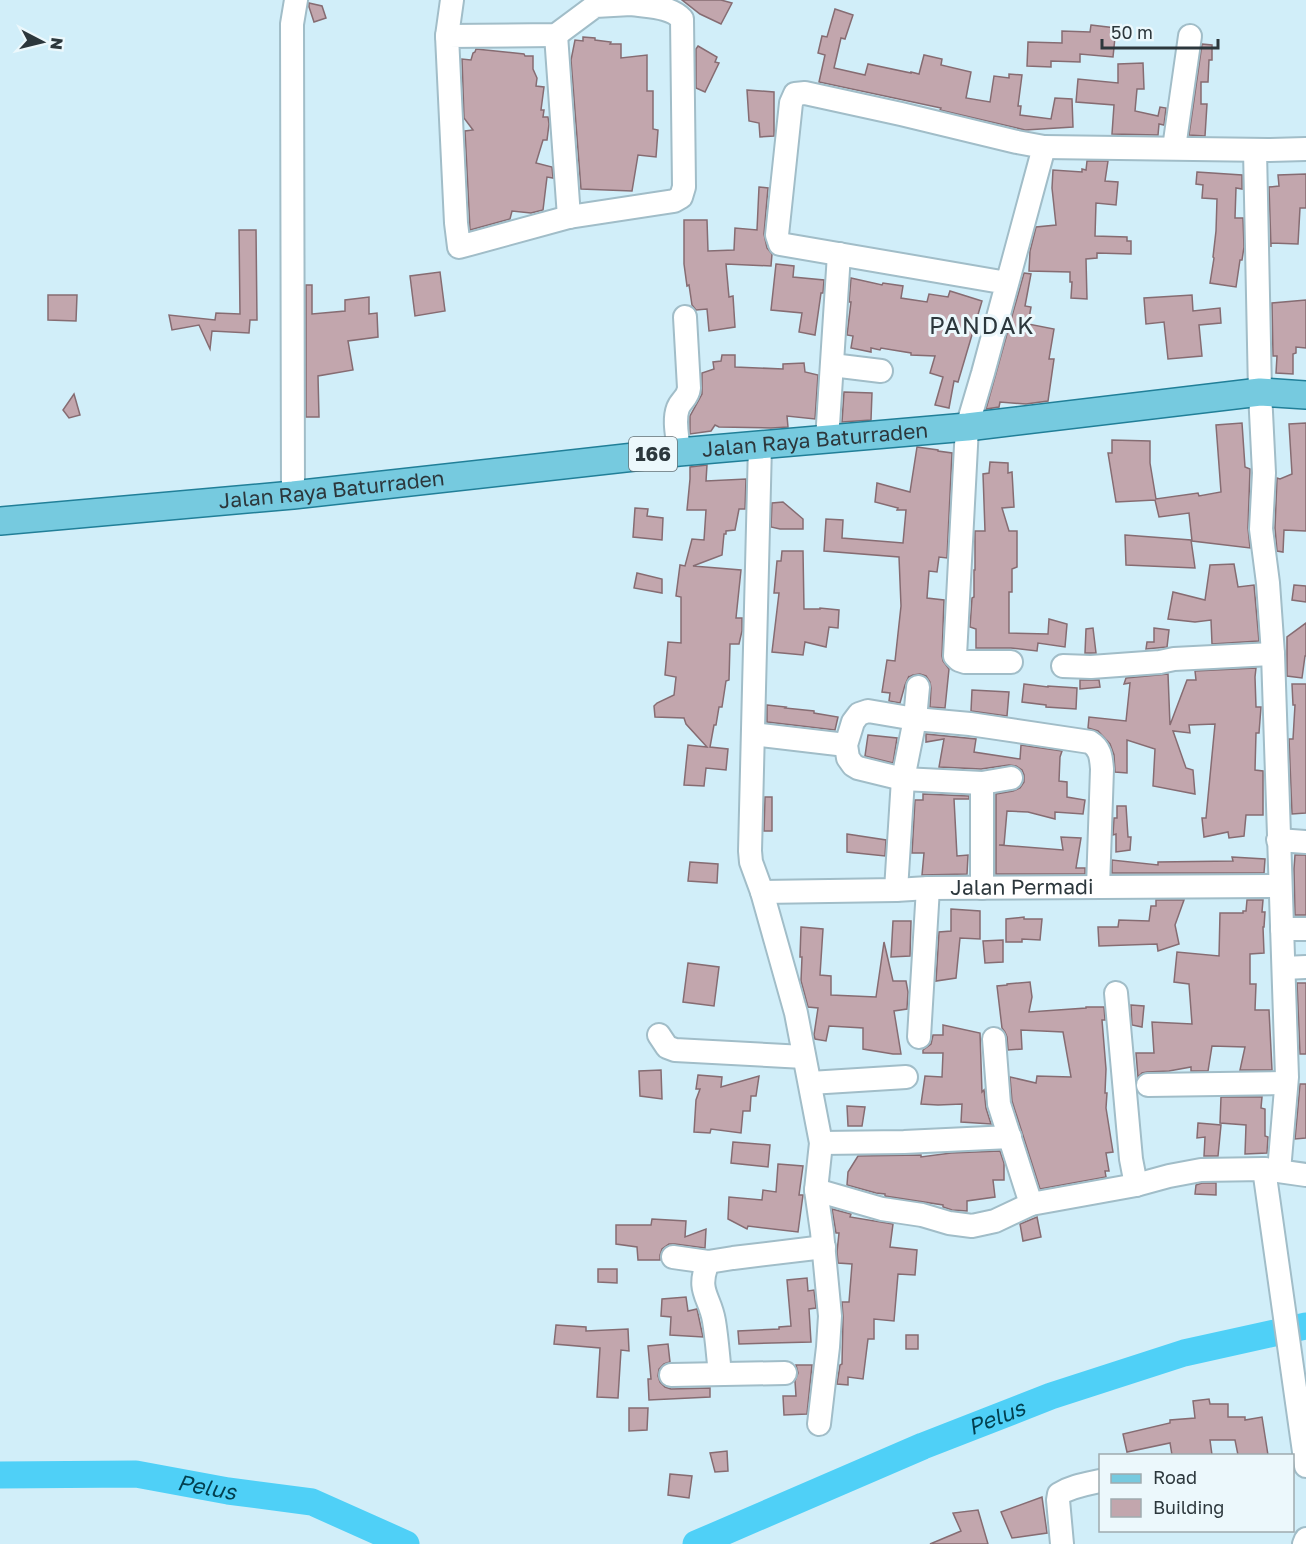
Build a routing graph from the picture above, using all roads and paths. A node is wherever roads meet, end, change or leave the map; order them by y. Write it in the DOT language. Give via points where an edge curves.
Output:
graph roads {
  1 [pos="296,0"];
  2 [pos="452,0"];
  3 [pos="556,35"];
  4 [pos="447,36"];
  5 [pos="1190,36"];
  6 [pos="1044,147"];
  7 [pos="1174,148"];
  8 [pos="1306,149"];
  9 [pos="1255,150"];
  10 [pos="569,218"];
  11 [pos="839,254"];
  12 [pos="1007,283"];
  13 [pos="685,316"];
  14 [pos="832,364"];
  15 [pos="881,371"];
  16 [pos="1260,392"];
  17 [pos="1306,395"];
  18 [pos="967,427"];
  19 [pos="827,440"];
  20 [pos="760,445"];
  21 [pos="679,452"];
  22 [pos="293,495"];
  23 [pos="0,521"];
  24 [pos="1273,654"];
  25 [pos="1011,662"];
  26 [pos="1063,666"];
  27 [pos="918,687"];
  28 [pos="915,719"];
  29 [pos="753,734"];
  30 [pos="846,745"];
  31 [pos="1011,778"];
  32 [pos="903,779"];
  33 [pos="982,783"];
  34 [pos="1278,840"];
  35 [pos="1306,842"];
  36 [pos="1279,886"];
  37 [pos="1098,887"];
  38 [pos="928,888"];
  39 [pos="982,888"];
  40 [pos="896,890"];
  41 [pos="762,892"];
  42 [pos="1282,929"];
  43 [pos="1306,929"];
  44 [pos="1295,967"];
  45 [pos="1116,993"];
  46 [pos="659,1035"];
  47 [pos="919,1037"];
  48 [pos="994,1039"];
  49 [pos="804,1057"];
  50 [pos="906,1077"];
  51 [pos="1293,1079"];
  52 [pos="810,1083"];
  53 [pos="1148,1085"];
  54 [pos="1010,1137"];
  55 [pos="822,1143"];
  56 [pos="1133,1170"];
  57 [pos="1272,1170"];
  58 [pos="1306,1175"];
  59 [pos="816,1190"];
  60 [pos="1028,1197"];
  61 [pos="824,1247"];
  62 [pos="673,1257"];
  63 [pos="708,1262"];
  64 [pos="785,1373"];
  65 [pos="671,1374"];
  66 [pos="720,1374"];
  67 [pos="819,1424"];
  68 [pos="1306,1465"];
  69 [pos="1099,1481"];
  70 [pos="1306,1539"];
  71 [pos="1062,1544"];
  72 [pos="1304,1544"];
  1 -- 22 [label="street" via="292,24"];
  2 -- 4 [label="street"];
  3 -- 4 [label="street"];
  3 -- 10 [label="street"];
  3 -- 10 [label="street" via="595,6 631,4 668,10 682,19 681,197"];
  4 -- 10 [label="street" via="459,247"];
  5 -- 7 [label="street"];
  6 -- 7 [label="street"];
  6 -- 11 [label="street" via="815,95 795,94 777,239 780,244"];
  6 -- 12 [label="street"];
  7 -- 9 [label="street"];
  8 -- 9 [label="street"];
  9 -- 16 [label="street"];
  11 -- 12 [label="street"];
  11 -- 14 [label="street"];
  12 -- 18 [label="street"];
  13 -- 21 [label="street" via="689,388 677,410"];
  14 -- 15 [label="street"];
  14 -- 19 [label="street"];
  16 -- 17 [label="main road, Jalan Raya Baturraden / 166"];
  16 -- 18 [label="main road, Jalan Raya Baturraden / 166"];
  16 -- 24 [label="street" via="1264,473 1261,529"];
  18 -- 19 [label="main road, Jalan Raya Baturraden / 166"];
  18 -- 25 [label="street" via="955,656 965,662"];
  19 -- 20 [label="main road, Jalan Raya Baturraden / 166"];
  20 -- 21 [label="main road, Jalan Raya Baturraden / 166"];
  20 -- 29 [label="street"];
  21 -- 22 [label="main road, Jalan Raya Baturraden / 166"];
  22 -- 23 [label="main road, Jalan Raya Baturraden / 166"];
  24 -- 26 [label="street"];
  24 -- 34 [label="street"];
  27 -- 28 [label="street"];
  28 -- 30 [label="street" via="868,711 859,714"];
  28 -- 32 [label="street"];
  28 -- 37 [label="street" via="1066,738 1096,746 1102,769"];
  29 -- 30 [label="street"];
  29 -- 41 [label="street" via="750,851"];
  30 -- 32 [label="street" via="848,758 858,768"];
  31 -- 33 [label="street"];
  32 -- 33 [label="street"];
  32 -- 40 [label="street"];
  33 -- 39 [label="street"];
  34 -- 35 [label="street"];
  34 -- 36 [label="street"];
  36 -- 37 [label="street, Jalan Permadi"];
  36 -- 42 [label="street"];
  37 -- 39 [label="street, Jalan Permadi"];
  38 -- 39 [label="street, Jalan Permadi"];
  38 -- 40 [label="street, Jalan Permadi"];
  38 -- 47 [label="street"];
  40 -- 41 [label="street, Jalan Permadi"];
  41 -- 49 [label="street" via="796,1013"];
  42 -- 43 [label="street"];
  42 -- 44 [label="street"];
  44 -- 51 [label="street"];
  45 -- 56 [label="street"];
  46 -- 49 [label="street" via="667,1047 675,1050"];
  48 -- 54 [label="street" via="999,1104"];
  49 -- 52 [label="street"];
  50 -- 52 [label="street"];
  51 -- 53 [label="street"];
  51 -- 57 [label="street"];
  52 -- 55 [label="street"];
  54 -- 55 [label="street"];
  54 -- 60 [label="street"];
  55 -- 59 [label="street"];
  56 -- 57 [label="street" via="1169,1176 1200,1170"];
  56 -- 60 [label="street"];
  57 -- 58 [label="street"];
  57 -- 68 [label="street" via="1281,1295"];
  59 -- 60 [label="street" via="882,1209 972,1226 995,1221"];
  59 -- 61 [label="street"];
  61 -- 63 [label="street"];
  61 -- 67 [label="street" via="830,1316"];
  62 -- 63 [label="street"];
  63 -- 66 [label="street" via="703,1286 714,1318"];
  64 -- 66 [label="street"];
  65 -- 66 [label="street"];
  69 -- 71 [label="street" via="1059,1494"];
  70 -- 72 [label="street"];
}
